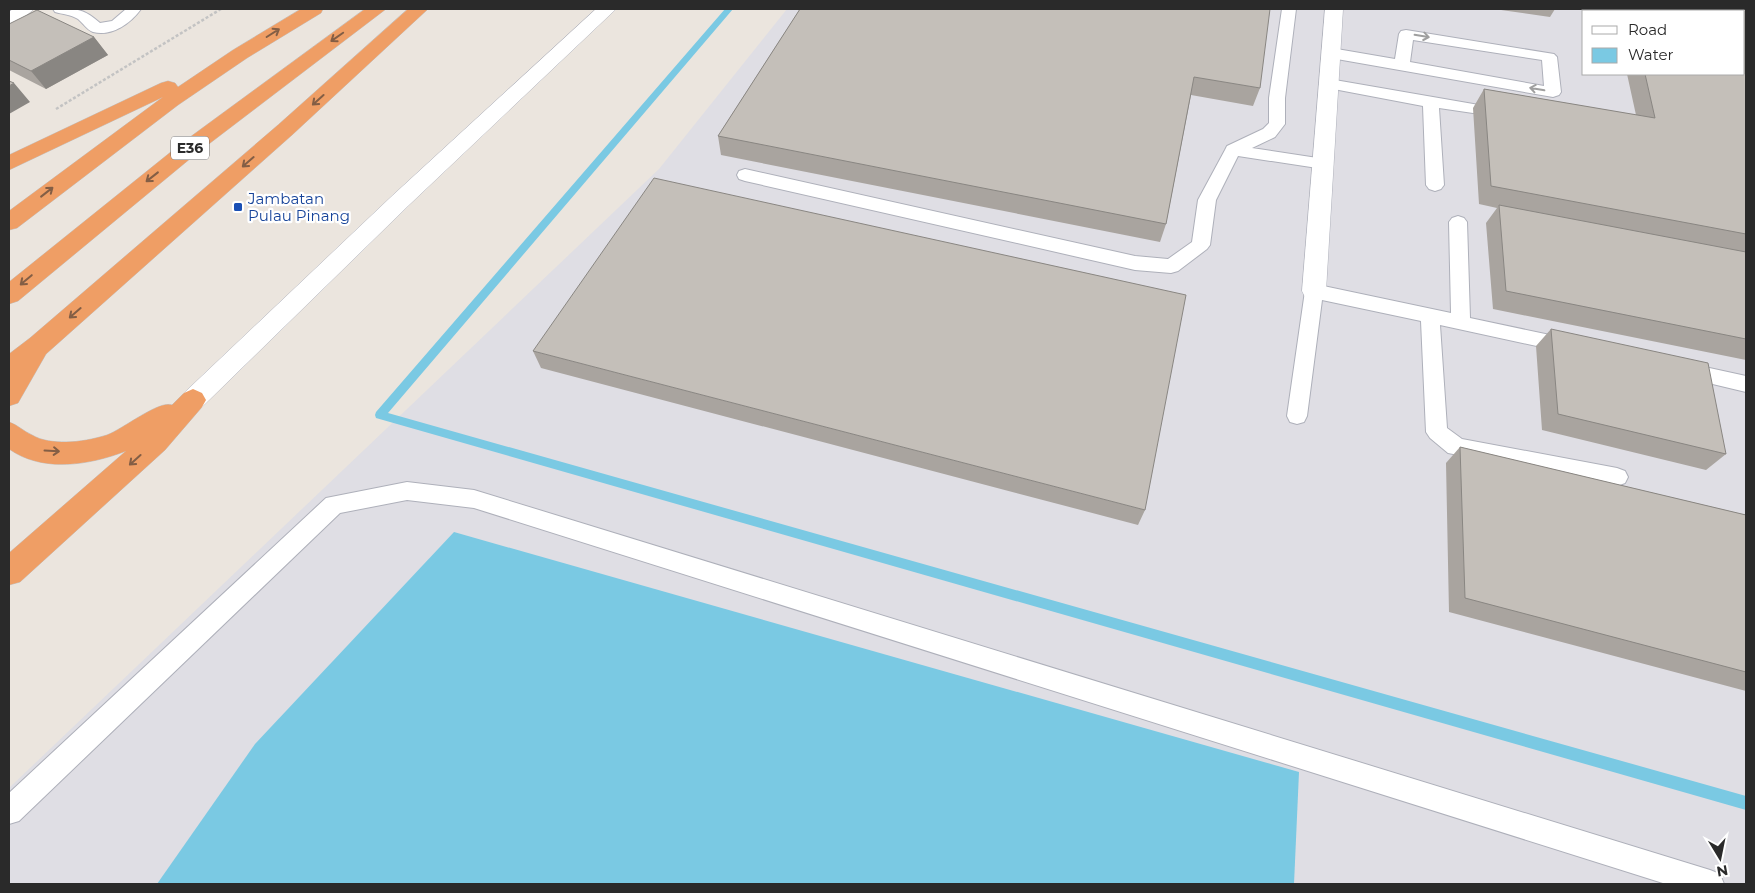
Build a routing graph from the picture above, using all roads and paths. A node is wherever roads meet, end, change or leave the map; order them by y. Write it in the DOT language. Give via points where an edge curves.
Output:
graph roads {
  1 [pos="25,9"];
  2 [pos="60,9"];
  3 [pos="134,9"];
  4 [pos="221,9"];
  5 [pos="314,9"];
  6 [pos="378,9"];
  7 [pos="419,9"];
  8 [pos="607,9"];
  9 [pos="1289,9"];
  10 [pos="1334,9"];
  11 [pos="9,20"];
  12 [pos="1331,52"];
  13 [pos="240,54"];
  14 [pos="1402,65"];
  15 [pos="1329,84"];
  16 [pos="170,101"];
  17 [pos="1431,102"];
  18 [pos="1473,108"];
  19 [pos="49,114"];
  20 [pos="1233,150"];
  21 [pos="9,163"];
  22 [pos="1324,164"];
  23 [pos="745,175"];
  24 [pos="9,177"];
  25 [pos="1436,185"];
  26 [pos="9,222"];
  27 [pos="1458,222"];
  28 [pos="1314,291"];
  29 [pos="9,295"];
  30 [pos="1430,316"];
  31 [pos="1461,323"];
  32 [pos="39,345"];
  33 [pos="1585,349"];
  34 [pos="1661,366"];
  35 [pos="9,368"];
  36 [pos="1746,384"];
  37 [pos="9,396"];
  38 [pos="193,400"];
  39 [pos="1297,416"];
  40 [pos="9,433"];
  41 [pos="1617,476"];
  42 [pos="9,572"];
  43 [pos="9,810"];
  44 [pos="1710,884"];
  1 -- 11 [label="street"];
  2 -- 3 [label="lane" via="82,15 96,28 110,28"];
  4 -- 19 [label="path"];
  13 -- 5 [label="highway, one-way"];
  6 -- 29 [label="highway, E36, one-way" via="260,93 108,212"];
  7 -- 32 [label="highway, one-way"];
  8 -- 38 [label="street"];
  9 -- 20 [label="lane" via="1277,98 1277,124 1269,133"];
  10 -- 12 [label="street"];
  12 -- 14 [label="lane"];
  12 -- 15 [label="street"];
  13 -- 16 [label="highway"];
  13 -- 21 [label="highway"];
  14 -- 14 [label="lane, one-way" via="1406,34 1550,57 1553,92"];
  15 -- 17 [label="lane"];
  15 -- 22 [label="street"];
  16 -- 24 [label="highway"];
  26 -- 16 [label="highway, one-way"];
  17 -- 18 [label="lane"];
  17 -- 25 [label="lane"];
  20 -- 22 [label="lane"];
  20 -- 23 [label="lane" via="1206,200 1201,245 1171,266 1135,263"];
  22 -- 28 [label="street"];
  27 -- 31 [label="lane"];
  28 -- 30 [label="lane"];
  28 -- 39 [label="lane"];
  30 -- 31 [label="lane"];
  30 -- 41 [label="lane" via="1436,432 1456,447"];
  31 -- 33 [label="lane"];
  32 -- 35 [label="highway"];
  32 -- 37 [label="highway"];
  34 -- 36 [label="lane"];
  40 -- 38 [label="highway, one-way" via="32,449 50,452 88,450 128,438"];
  38 -- 42 [label="highway, one-way" via="155,442"];
  43 -- 44 [label="lane" via="334,505 407,491 474,499"];
}
